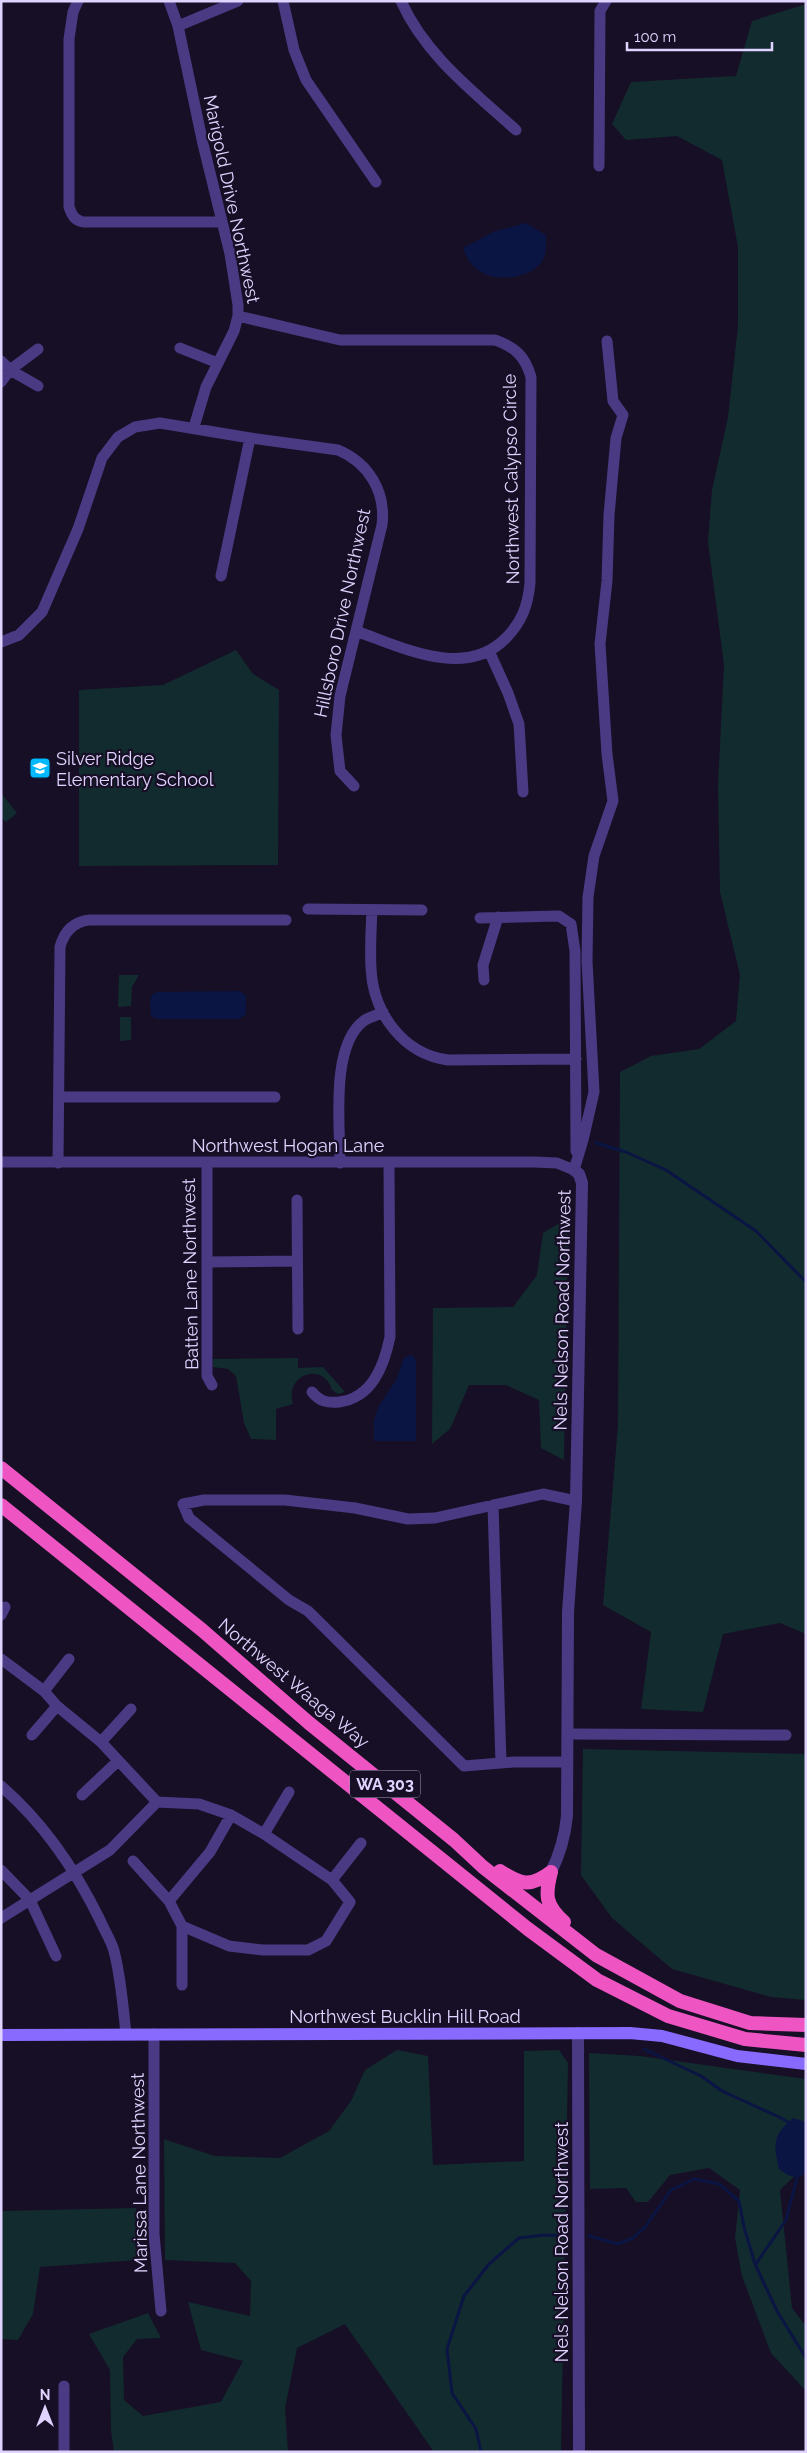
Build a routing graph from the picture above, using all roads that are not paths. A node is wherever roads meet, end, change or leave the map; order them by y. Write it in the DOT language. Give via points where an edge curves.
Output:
graph roads {
  1 [pos="78,1"];
  2 [pos="169,1"];
  3 [pos="238,1"];
  4 [pos="283,1"];
  5 [pos="401,1"];
  6 [pos="606,1"];
  7 [pos="178,26"];
  8 [pos="516,130"];
  9 [pos="599,166"];
  10 [pos="376,182"];
  11 [pos="221,222"];
  12 [pos="238,316"];
  13 [pos="607,341"];
  14 [pos="180,348"];
  15 [pos="38,349"];
  16 [pos="1,361"];
  17 [pos="218,363"];
  18 [pos="10,370"];
  19 [pos="1,382"];
  20 [pos="38,386"];
  21 [pos="194,427"];
  22 [pos="250,438"];
  23 [pos="222,576"];
  24 [pos="356,631"];
  25 [pos="1,642"];
  26 [pos="489,651"];
  27 [pos="354,786"];
  28 [pos="523,792"];
  29 [pos="308,909"];
  30 [pos="372,910"];
  31 [pos="422,910"];
  32 [pos="498,917"];
  33 [pos="480,918"];
  34 [pos="286,920"];
  35 [pos="484,980"];
  36 [pos="383,1012"];
  37 [pos="576,1059"];
  38 [pos="59,1097"];
  39 [pos="275,1097"];
  40 [pos="1,1162"];
  41 [pos="207,1162"];
  42 [pos="58,1163"];
  43 [pos="340,1163"];
  44 [pos="389,1163"];
  45 [pos="575,1166"];
  46 [pos="297,1200"];
  47 [pos="297,1261"];
  48 [pos="208,1262"];
  49 [pos="298,1329"];
  50 [pos="212,1385"];
  51 [pos="312,1392"];
  52 [pos="1,1468"];
  53 [pos="576,1501"];
  54 [pos="493,1505"];
  55 [pos="1,1506"];
  56 [pos="69,1658"];
  57 [pos="1,1659"];
  58 [pos="44,1691"];
  59 [pos="57,1706"];
  60 [pos="131,1709"];
  61 [pos="568,1734"];
  62 [pos="32,1735"];
  63 [pos="786,1735"];
  64 [pos="101,1742"];
  65 [pos="118,1761"];
  66 [pos="566,1762"];
  67 [pos="501,1763"];
  68 [pos="1,1786"];
  69 [pos="289,1792"];
  70 [pos="82,1795"];
  71 [pos="157,1802"];
  72 [pos="231,1815"];
  73 [pos="264,1834"];
  74 [pos="454,1840"];
  75 [pos="360,1843"];
  76 [pos="133,1861"];
  77 [pos="1,1870"];
  78 [pos="74,1871"];
  79 [pos="550,1872"];
  80 [pos="332,1880"];
  81 [pos="30,1900"];
  82 [pos="169,1900"];
  83 [pos="1,1918"];
  84 [pos="182,1926"];
  85 [pos="596,1955"];
  86 [pos="56,1956"];
  87 [pos="182,1985"];
  88 [pos="806,2025"];
  89 [pos="578,2033"];
  90 [pos="126,2034"];
  91 [pos="154,2034"];
  92 [pos="1,2035"];
  93 [pos="806,2045"];
  94 [pos="806,2064"];
  95 [pos="161,2312"];
  96 [pos="64,2386"];
  97 [pos="64,2452"];
  98 [pos="579,2452"];
  1 -- 11 [label="street" via="69,39 69,207 72,215 83,222"];
  2 -- 7 [label="street, Marigold Drive Northwest"];
  3 -- 7 [label="street"];
  4 -- 10 [label="street" via="294,50 306,80"];
  5 -- 8 [label="street" via="419,33 440,60"];
  6 -- 9 [label="street" via="600,11"];
  7 -- 11 [label="street, Marigold Drive Northwest"];
  11 -- 12 [label="street, Marigold Drive Northwest" via="230,254"];
  12 -- 17 [label="street, Marigold Drive Northwest"];
  12 -- 26 [label="street, Northwest Calypso Circle" via="340,340 495,340 522,356 531,377 528,600 516,628 500,645"];
  13 -- 45 [label="street" via="613,401 623,415 616,438 600,644 613,802 594,856 588,897 587,961 594,1092"];
  14 -- 17 [label="street"];
  15 -- 18 [label="street"];
  16 -- 18 [label="street"];
  17 -- 21 [label="street, Marigold Drive Northwest" via="206,387"];
  18 -- 19 [label="street"];
  18 -- 20 [label="street"];
  21 -- 22 [label="street, Hillsboro Drive Northwest"];
  21 -- 25 [label="street, Hillsboro Drive Northwest" via="160,423 134,427 118,437 102,458 78,529 42,612 19,635"];
  22 -- 23 [label="street"];
  22 -- 24 [label="street, Hillsboro Drive Northwest" via="338,450 360,463 374,479 384,510"];
  24 -- 26 [label="street, Northwest Calypso Circle" via="445,659 464,659"];
  24 -- 27 [label="street, Hillsboro Drive Northwest" via="340,696 336,735 340,771"];
  26 -- 28 [label="street" via="519,724"];
  29 -- 30 [label="street"];
  30 -- 31 [label="street"];
  30 -- 36 [label="street" via="370,969 376,998"];
  32 -- 33 [label="street"];
  32 -- 35 [label="street" via="483,965"];
  32 -- 37 [label="street" via="559,916 571,924 575,951"];
  34 -- 38 [label="street" via="89,920 71,927 63,936 60,947"];
  36 -- 37 [label="street" via="404,1042 433,1058"];
  36 -- 43 [label="street" via="365,1020 355,1031 342,1056"];
  37 -- 45 [label="street"];
  38 -- 39 [label="street"];
  38 -- 42 [label="street"];
  40 -- 42 [label="street, Northwest Hogan Lane"];
  41 -- 42 [label="street, Northwest Hogan Lane"];
  41 -- 43 [label="street, Northwest Hogan Lane"];
  41 -- 48 [label="street, Batten Lane Northwest"];
  43 -- 44 [label="street, Northwest Hogan Lane"];
  44 -- 45 [label="street, Northwest Hogan Lane" via="534,1162"];
  44 -- 51 [label="street" via="390,1338 386,1358 375,1380 358,1398 330,1403"];
  45 -- 53 [label="street, Nels Nelson Road Northwest" via="582,1182"];
  46 -- 47 [label="street"];
  47 -- 48 [label="street"];
  47 -- 49 [label="street"];
  48 -- 50 [label="street, Batten Lane Northwest" via="208,1376"];
  52 -- 74 [label="highway, Northwest Waaga Way / WA 303"];
  53 -- 54 [label="street" via="543,1494"];
  53 -- 61 [label="street, Nels Nelson Road Northwest" via="568,1612"];
  54 -- 67 [label="street"];
  54 -- 67 [label="street" via="435,1518 408,1520 355,1508 285,1500 204,1500 183,1504 189,1518 289,1600 308,1611 464,1766"];
  55 -- 93 [label="highway, WA 303" via="528,1929 597,1980 668,2016 745,2039"];
  56 -- 58 [label="street"];
  57 -- 58 [label="street"];
  58 -- 59 [label="street"];
  59 -- 62 [label="street"];
  59 -- 64 [label="street"];
  60 -- 64 [label="street"];
  61 -- 63 [label="street"];
  61 -- 66 [label="street, Nels Nelson Road Northwest"];
  64 -- 65 [label="street"];
  65 -- 70 [label="street"];
  65 -- 71 [label="street"];
  66 -- 67 [label="street"];
  66 -- 79 [label="street, Nels Nelson Road Northwest" via="565,1833"];
  68 -- 78 [label="street" via="40,1825"];
  69 -- 73 [label="street"];
  71 -- 72 [label="street" via="199,1804"];
  71 -- 78 [label="street" via="110,1850"];
  72 -- 73 [label="street"];
  72 -- 82 [label="street" via="210,1852"];
  73 -- 80 [label="street"];
  74 -- 79 [label="highway" via="514,1880 528,1883 540,1880"];
  74 -- 85 [label="highway, Northwest Waaga Way / WA 303" via="483,1868"];
  75 -- 80 [label="street"];
  76 -- 82 [label="street"];
  77 -- 81 [label="street"];
  78 -- 81 [label="street"];
  78 -- 90 [label="street" via="114,1950"];
  79 -- 85 [label="highway" via="547,1889 553,1912"];
  80 -- 84 [label="street" via="350,1902 326,1942 308,1950 229,1946"];
  81 -- 83 [label="street"];
  81 -- 86 [label="street"];
  82 -- 84 [label="street"];
  84 -- 87 [label="street"];
  85 -- 88 [label="highway, Northwest Waaga Way / WA 303" via="680,2001 750,2023"];
  89 -- 91 [label="main road, Northwest Bucklin Hill Road"];
  89 -- 94 [label="main road, Northwest Bucklin Hill Road" via="649,2034 737,2056"];
  89 -- 98 [label="street, Nels Nelson Road Northwest"];
  90 -- 91 [label="main road, Northwest Bucklin Hill Road"];
  90 -- 92 [label="main road, Northwest Bucklin Hill Road"];
  91 -- 95 [label="street, Marissa Lane Northwest" via="154,2234"];
  96 -- 97 [label="street"];
}
